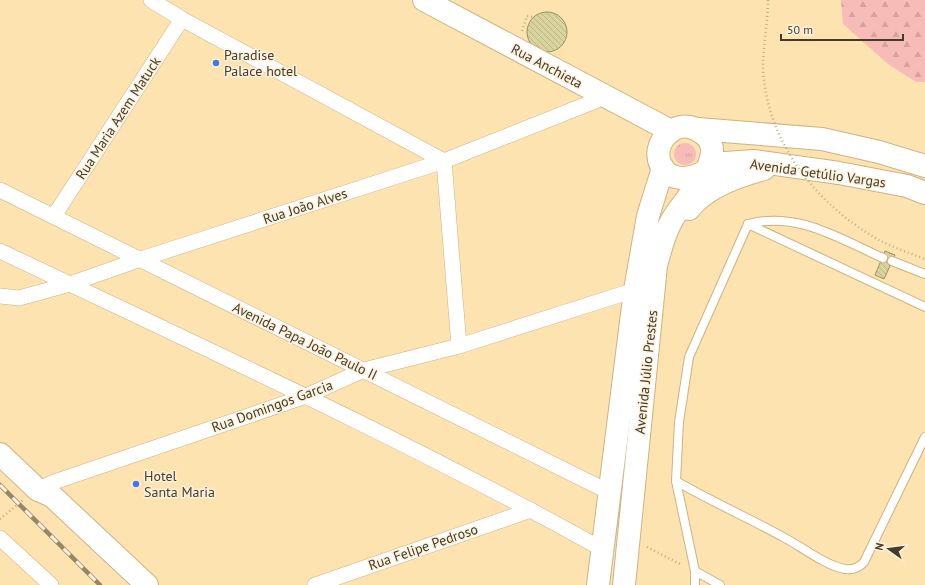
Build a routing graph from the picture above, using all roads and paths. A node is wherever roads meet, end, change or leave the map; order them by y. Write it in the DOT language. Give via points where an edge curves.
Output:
graph roads {
  1 [pos="150,0"];
  2 [pos="424,0"];
  3 [pos="768,0"];
  4 [pos="182,19"];
  5 [pos="605,97"];
  6 [pos="698,130"];
  7 [pos="671,131"];
  8 [pos="444,161"];
  9 [pos="777,165"];
  10 [pos="925,166"];
  11 [pos="663,168"];
  12 [pos="708,168"];
  13 [pos="0,190"];
  14 [pos="925,192"];
  15 [pos="54,216"];
  16 [pos="748,224"];
  17 [pos="0,251"];
  18 [pos="882,258"];
  19 [pos="141,259"];
  20 [pos="925,259"];
  21 [pos="892,261"];
  22 [pos="656,266"];
  23 [pos="925,274"];
  24 [pos="70,284"];
  25 [pos="635,290"];
  26 [pos="0,296"];
  27 [pos="925,307"];
  28 [pos="459,346"];
  29 [pos="364,370"];
  30 [pos="306,396"];
  31 [pos="0,436"];
  32 [pos="925,437"];
  33 [pos="0,454"];
  34 [pos="635,481"];
  35 [pos="676,481"];
  36 [pos="610,485"];
  37 [pos="46,490"];
  38 [pos="531,510"];
  39 [pos="0,519"];
  40 [pos="0,538"];
  41 [pos="629,538"];
  42 [pos="602,549"];
  43 [pos="695,571"];
  44 [pos="51,585"];
  45 [pos="147,585"];
  46 [pos="315,585"];
  47 [pos="598,585"];
  48 [pos="624,585"];
  49 [pos="695,585"];
  50 [pos="720,585"];
  1 -- 4 [label="street"];
  2 -- 5 [label="main road, Rua Anchieta"];
  3 -- 20 [label="path, bridge" via="763,66 766,92 785,146 825,201 852,223 879,240"];
  4 -- 8 [label="street"];
  4 -- 15 [label="street, Rua Maria Azem Matuck"];
  5 -- 7 [label="main road, Rua Anchieta"];
  5 -- 8 [label="street, Rua João Alves"];
  6 -- 7 [label="main road" via="680,127"];
  6 -- 10 [label="main road, Avenida Getúlio Vargas" via="822,139"];
  6 -- 12 [label="main road" via="709,141 712,156"];
  7 -- 11 [label="main road" via="665,136 658,152"];
  8 -- 19 [label="street, Rua João Alves"];
  8 -- 28 [label="street"];
  9 -- 12 [label="main road, Avenida Getúlio Vargas" via="754,161"];
  9 -- 14 [label="main road, Avenida Getúlio Vargas" via="839,173"];
  9 -- 22 [label="main road" via="724,182 695,201 681,219"];
  11 -- 12 [label="main road" via="675,178 686,179 694,178"];
  11 -- 25 [label="main road, Avenida Júlio Prestes" via="648,216"];
  12 -- 22 [label="main road, Avenida Júlio Prestes" via="671,220"];
  13 -- 15 [label="street, Avenida Papa João Paulo II"];
  15 -- 19 [label="street, Avenida Papa João Paulo II"];
  16 -- 18 [label="lane" via="764,220 783,220 811,226"];
  16 -- 27 [label="lane"];
  16 -- 35 [label="lane" via="689,357 679,422"];
  17 -- 24 [label="street"];
  19 -- 24 [label="street, Rua João Alves"];
  19 -- 29 [label="street, Avenida Papa João Paulo II"];
  21 -- 23 [label="lane"];
  22 -- 34 [label="main road, Avenida Júlio Prestes"];
  24 -- 26 [label="street, Rua João Alves" via="19,298"];
  24 -- 30 [label="street"];
  25 -- 28 [label="street, Rua Domingos Garcia"];
  25 -- 36 [label="main road, Avenida Júlio Prestes"];
  28 -- 29 [label="street, Rua Domingos Garcia"];
  29 -- 30 [label="street, Rua Domingos Garcia"];
  29 -- 36 [label="street, Avenida Papa João Paulo II"];
  30 -- 37 [label="street, Rua Domingos Garcia"];
  30 -- 38 [label="street"];
  31 -- 37 [label="main road"];
  32 -- 35 [label="lane" via="864,562 860,567 853,569 845,569 828,562"];
  33 -- 37 [label="main road"];
  34 -- 36 [label="main road"];
  34 -- 41 [label="main road, Avenida Júlio Prestes"];
  35 -- 43 [label="lane"];
  36 -- 42 [label="main road, Avenida Júlio Prestes"];
  37 -- 39 [label="path" via="18,503"];
  37 -- 45 [label="main road"];
  38 -- 42 [label="street"];
  38 -- 46 [label="street, Rua Felipe Pedroso"];
  40 -- 44 [label="street"];
  41 -- 43 [label="path"];
  41 -- 48 [label="main road, Avenida Júlio Prestes"];
  42 -- 47 [label="main road, Avenida Júlio Prestes"];
  43 -- 49 [label="lane"];
  43 -- 50 [label="lane"];
}
